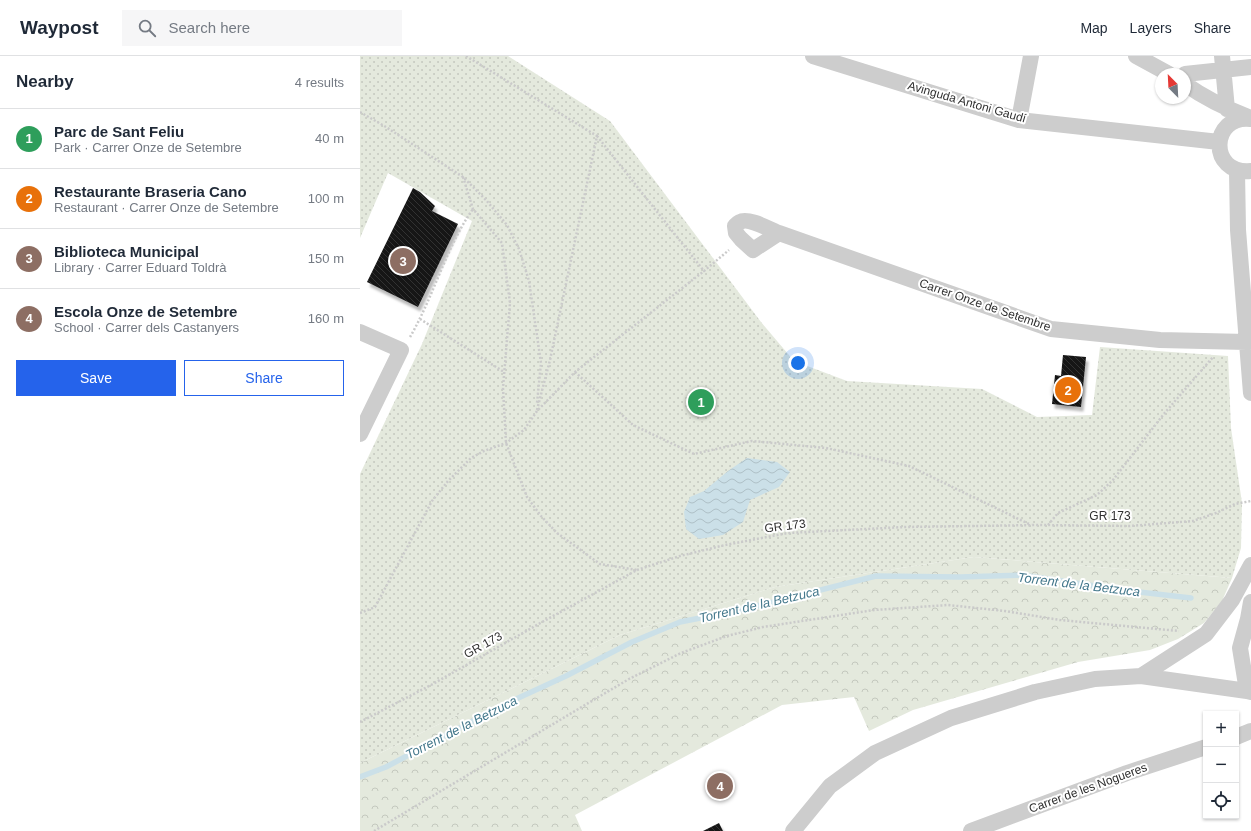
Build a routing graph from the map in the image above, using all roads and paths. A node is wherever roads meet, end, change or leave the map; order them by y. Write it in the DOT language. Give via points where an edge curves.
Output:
graph roads {
  1 [pos="466,56"];
  2 [pos="813,56"];
  3 [pos="1031,56"];
  4 [pos="1136,56"];
  5 [pos="1223,63"];
  6 [pos="1251,67"];
  7 [pos="1158,68"];
  8 [pos="1191,72"];
  9 [pos="1191,88"];
  10 [pos="1227,109"];
  11 [pos="360,112"];
  12 [pos="1251,119"];
  13 [pos="1019,120"];
  14 [pos="597,136"];
  15 [pos="1219,142"];
  16 [pos="1244,171"];
  17 [pos="463,177"];
  18 [pos="473,209"];
  19 [pos="741,240"];
  20 [pos="704,271"];
  21 [pos="420,319"];
  22 [pos="360,332"];
  23 [pos="1223,342"];
  24 [pos="1247,342"];
  25 [pos="401,350"];
  26 [pos="504,372"];
  27 [pos="575,372"];
  28 [pos="1251,393"];
  29 [pos="536,411"];
  30 [pos="360,434"];
  31 [pos="506,443"];
  32 [pos="1251,501"];
  33 [pos="1032,525"];
  34 [pos="1048,525"];
  35 [pos="1251,566"];
  36 [pos="637,570"];
  37 [pos="1251,602"];
  38 [pos="360,613"];
  39 [pos="1206,634"];
  40 [pos="1140,676"];
  41 [pos="1250,689"];
  42 [pos="360,722"];
  43 [pos="1251,732"];
  44 [pos="1239,735"];
  45 [pos="1203,748"];
  46 [pos="374,831"];
  47 [pos="793,831"];
  48 [pos="971,831"];
  1 -- 14 [label="path"];
  2 -- 13 [label="street, Avinguda Antoni Gaudí"];
  3 -- 13 [label="street"];
  4 -- 7 [label="street"];
  5 -- 6 [label="street"];
  5 -- 8 [label="street"];
  5 -- 10 [label="street"];
  9 -- 10 [label="street"];
  10 -- 12 [label="street"];
  11 -- 17 [label="path"];
  12 -- 15 [label="street" via="1244,118 1228,125 1222,132"];
  13 -- 15 [label="street, Avinguda Antoni Gaudí"];
  14 -- 20 [label="path"];
  14 -- 29 [label="path" via="550,360"];
  15 -- 16 [label="street" via="1219,151 1228,165"];
  16 -- 24 [label="street" via="1238,230"];
  17 -- 18 [label="path"];
  17 -- 29 [label="path" via="506,225 519,249 530,281 540,363"];
  18 -- 21 [label="path" via="462,224"];
  18 -- 26 [label="path" via="502,243 510,303"];
  19 -- 20 [label="path"];
  19 -- 23 [label="street, Carrer Onze de Setembre" via="735,226 745,220 1051,328 1160,340"];
  20 -- 27 [label="path"];
  21 -- 25 [label="path"];
  21 -- 26 [label="path"];
  22 -- 25 [label="street"];
  23 -- 24 [label="street, Carrer Onze de Setembre"];
  23 -- 34 [label="path" via="1222,348 1163,415 1113,480 1097,495 1058,513"];
  24 -- 28 [label="street"];
  25 -- 30 [label="street"];
  26 -- 31 [label="path"];
  27 -- 29 [label="path"];
  27 -- 33 [label="path" via="633,425 694,454 752,441 826,448 909,466"];
  29 -- 31 [label="path" via="524,430"];
  31 -- 36 [label="path" via="527,497 557,533 600,564"];
  31 -- 38 [label="path" via="471,458 448,481 432,501 375,607"];
  32 -- 34 [label="path, GR 173" via="1235,504 1192,521 1130,526"];
  33 -- 34 [label="path, GR 173"];
  33 -- 36 [label="path, GR 173" via="905,527 788,533 680,556"];
  35 -- 39 [label="street" via="1232,600"];
  36 -- 42 [label="path, GR 173"];
  37 -- 41 [label="street" via="1240,648"];
  39 -- 40 [label="street"];
  39 -- 46 [label="path" via="948,606 874,610 756,629 727,636 681,653 629,679"];
  40 -- 41 [label="street"];
  40 -- 47 [label="street" via="1095,679 1036,692 951,718 875,753 830,786"];
  43 -- 44 [label="street"];
  45 -- 48 [label="street, Carrer de les Nogueres" via="1127,773"];
}
